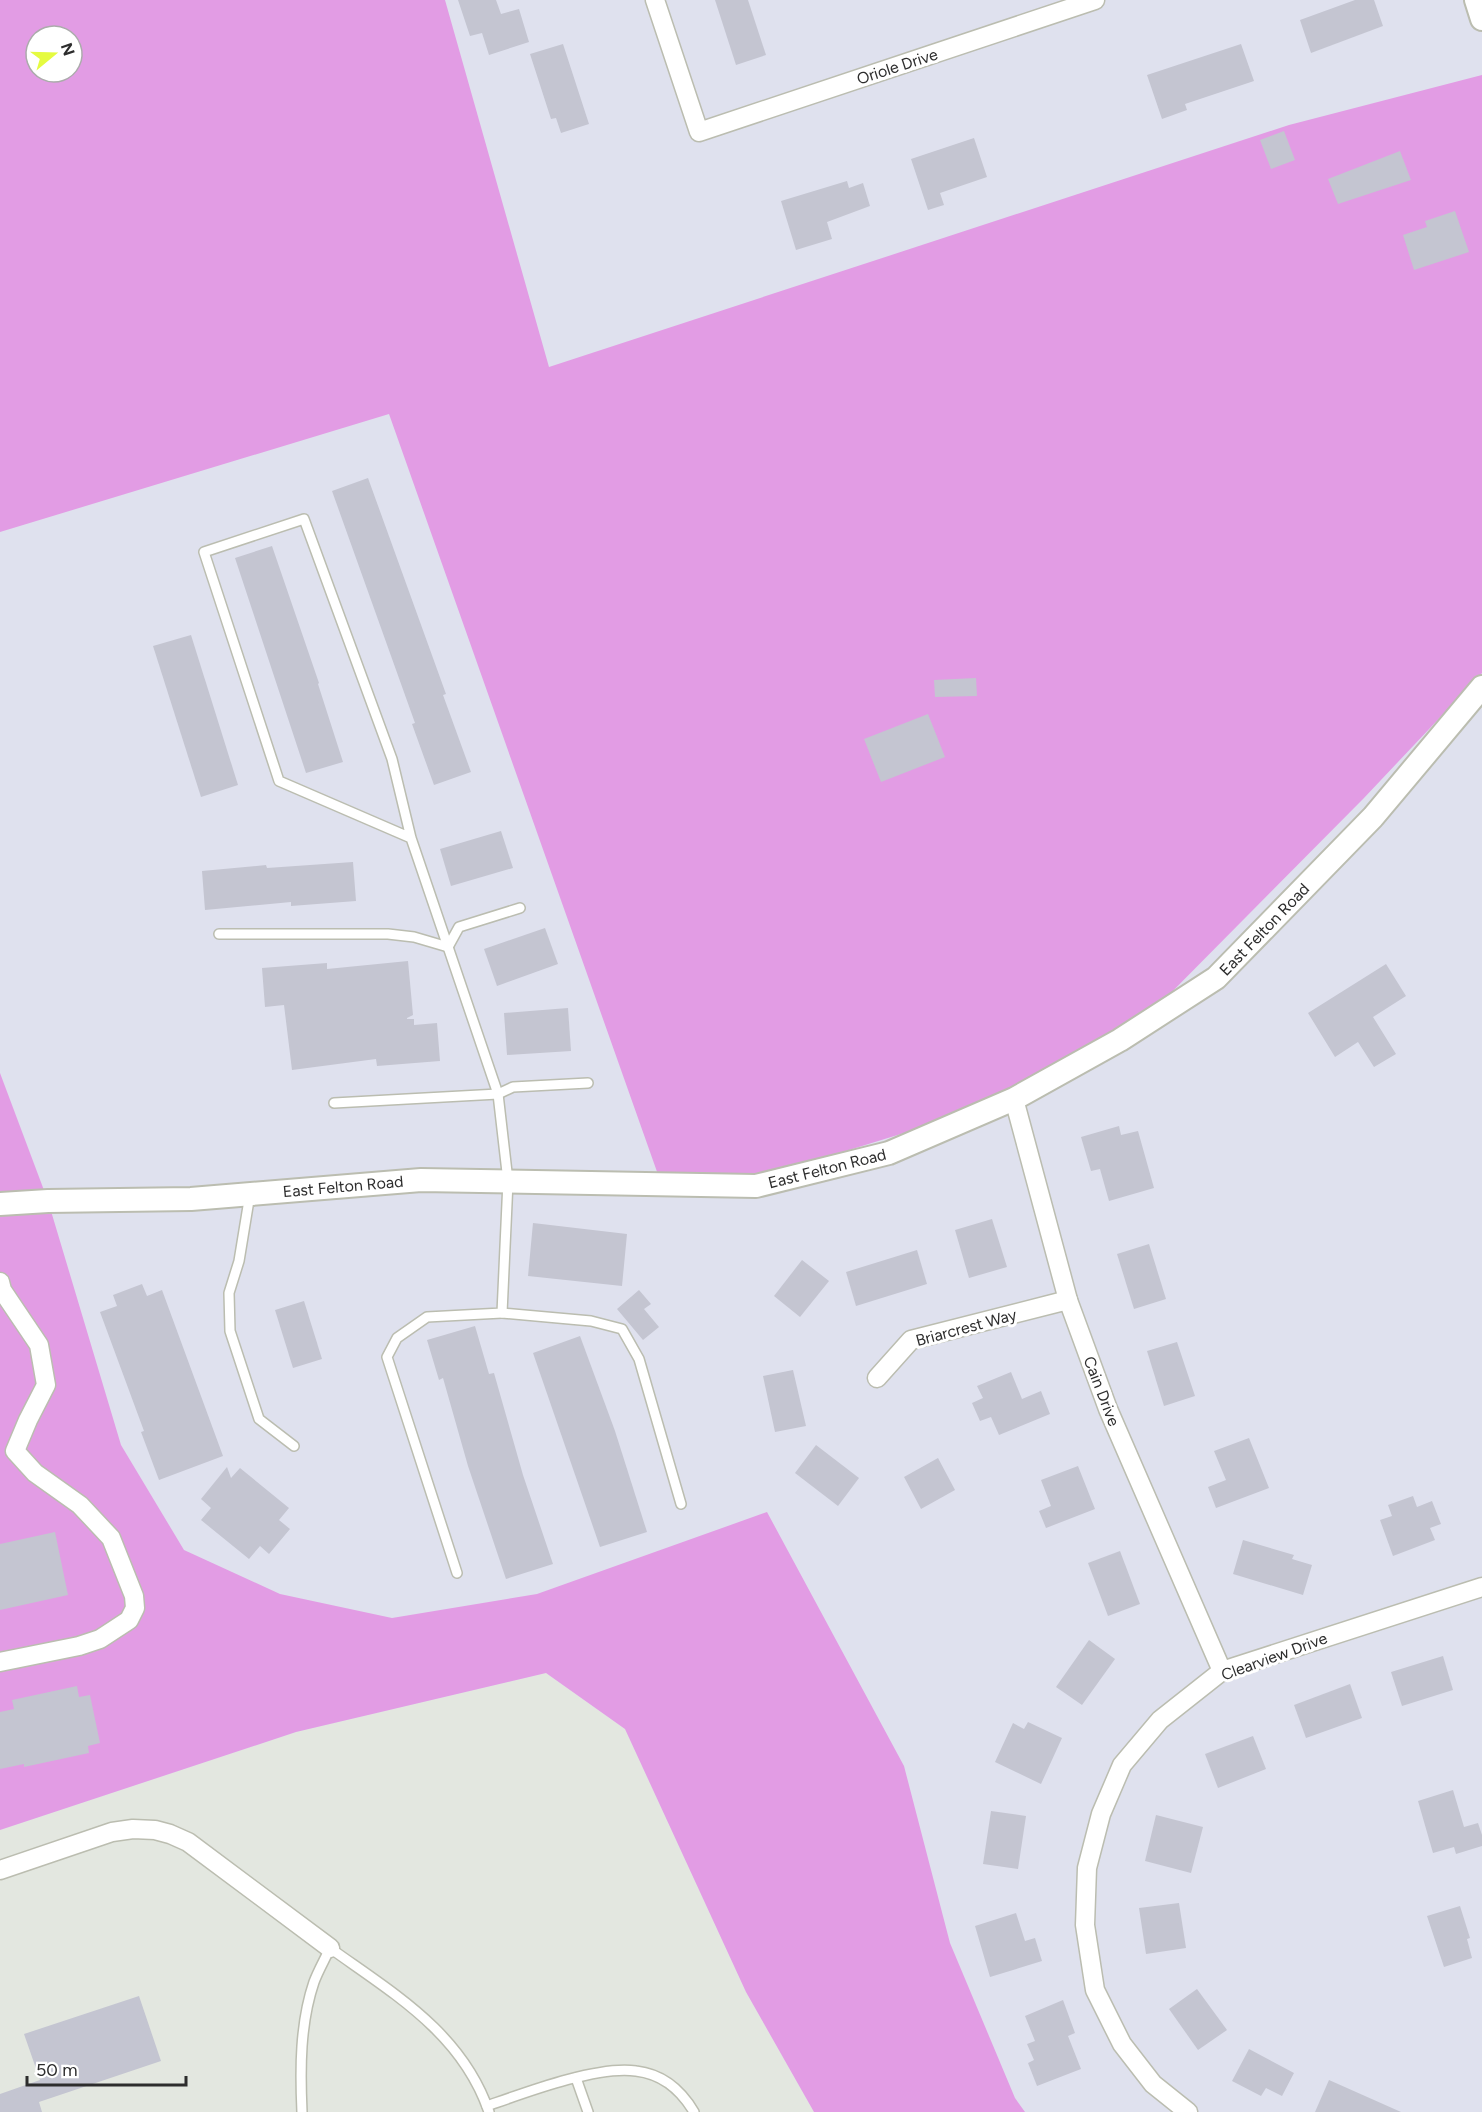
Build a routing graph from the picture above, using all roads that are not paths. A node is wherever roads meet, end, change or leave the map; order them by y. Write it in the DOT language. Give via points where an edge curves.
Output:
graph roads {
  1 [pos="655,0"];
  2 [pos="1095,0"];
  3 [pos="1476,0"];
  4 [pos="1482,19"];
  5 [pos="1482,687"];
  6 [pos="411,838"];
  7 [pos="520,908"];
  8 [pos="219,934"];
  9 [pos="448,947"];
  10 [pos="588,1083"];
  11 [pos="498,1094"];
  12 [pos="1014,1099"];
  13 [pos="334,1103"];
  14 [pos="508,1181"];
  15 [pos="250,1194"];
  16 [pos="0,1204"];
  17 [pos="0,1282"];
  18 [pos="1068,1300"];
  19 [pos="502,1313"];
  20 [pos="877,1378"];
  21 [pos="294,1446"];
  22 [pos="8,1453"];
  23 [pos="681,1504"];
  24 [pos="457,1573"];
  25 [pos="1481,1590"];
  26 [pos="0,1662"];
  27 [pos="1222,1671"];
  28 [pos="0,1870"];
  29 [pos="330,1948"];
  30 [pos="576,2078"];
  31 [pos="488,2109"];
  32 [pos="302,2112"];
  33 [pos="588,2112"];
  34 [pos="694,2112"];
  35 [pos="1188,2112"];
  1 -- 2 [label="street, Oriole Drive" via="699,132"];
  3 -- 4 [label="street"];
  5 -- 12 [label="street, East Felton Road" via="1373,818 1216,978 1120,1040"];
  6 -- 6 [label="lane" via="392,759 304,519 204,552 279,781"];
  6 -- 9 [label="lane"];
  7 -- 9 [label="lane" via="459,927"];
  8 -- 9 [label="lane" via="388,934"];
  9 -- 11 [label="lane"];
  10 -- 11 [label="lane" via="513,1087"];
  11 -- 13 [label="lane"];
  11 -- 14 [label="lane"];
  12 -- 14 [label="street, East Felton Road" via="890,1153 756,1186"];
  12 -- 18 [label="street, Cain Drive"];
  14 -- 15 [label="street, East Felton Road" via="422,1180"];
  14 -- 19 [label="lane"];
  15 -- 16 [label="street, East Felton Road"];
  15 -- 21 [label="lane" via="230,1293 230,1331 259,1419"];
  17 -- 22 [label="street" via="39,1345 46,1384"];
  18 -- 20 [label="street, Briarcrest Way" via="910,1340"];
  18 -- 27 [label="street, Cain Drive" via="1108,1409"];
  19 -- 23 [label="lane" via="591,1321 622,1329 639,1359"];
  19 -- 24 [label="lane" via="427,1317 397,1338 387,1357"];
  22 -- 26 [label="street" via="80,1505 111,1538 135,1608 129,1620 100,1640"];
  25 -- 27 [label="street, Clearview Drive"];
  27 -- 35 [label="street, Clearview Drive" via="1160,1720 1122,1765 1101,1814 1087,1868 1085,1925 1095,1990 1122,2044 1153,2084"];
  28 -- 29 [label="street" via="112,1832 155,1830 188,1842"];
  29 -- 31 [label="lane" via="434,2026 460,2057"];
  29 -- 32 [label="lane" via="314,1981 306,2014"];
  30 -- 31 [label="lane"];
  30 -- 33 [label="lane"];
  30 -- 34 [label="lane" via="636,2070 672,2085"];
}
